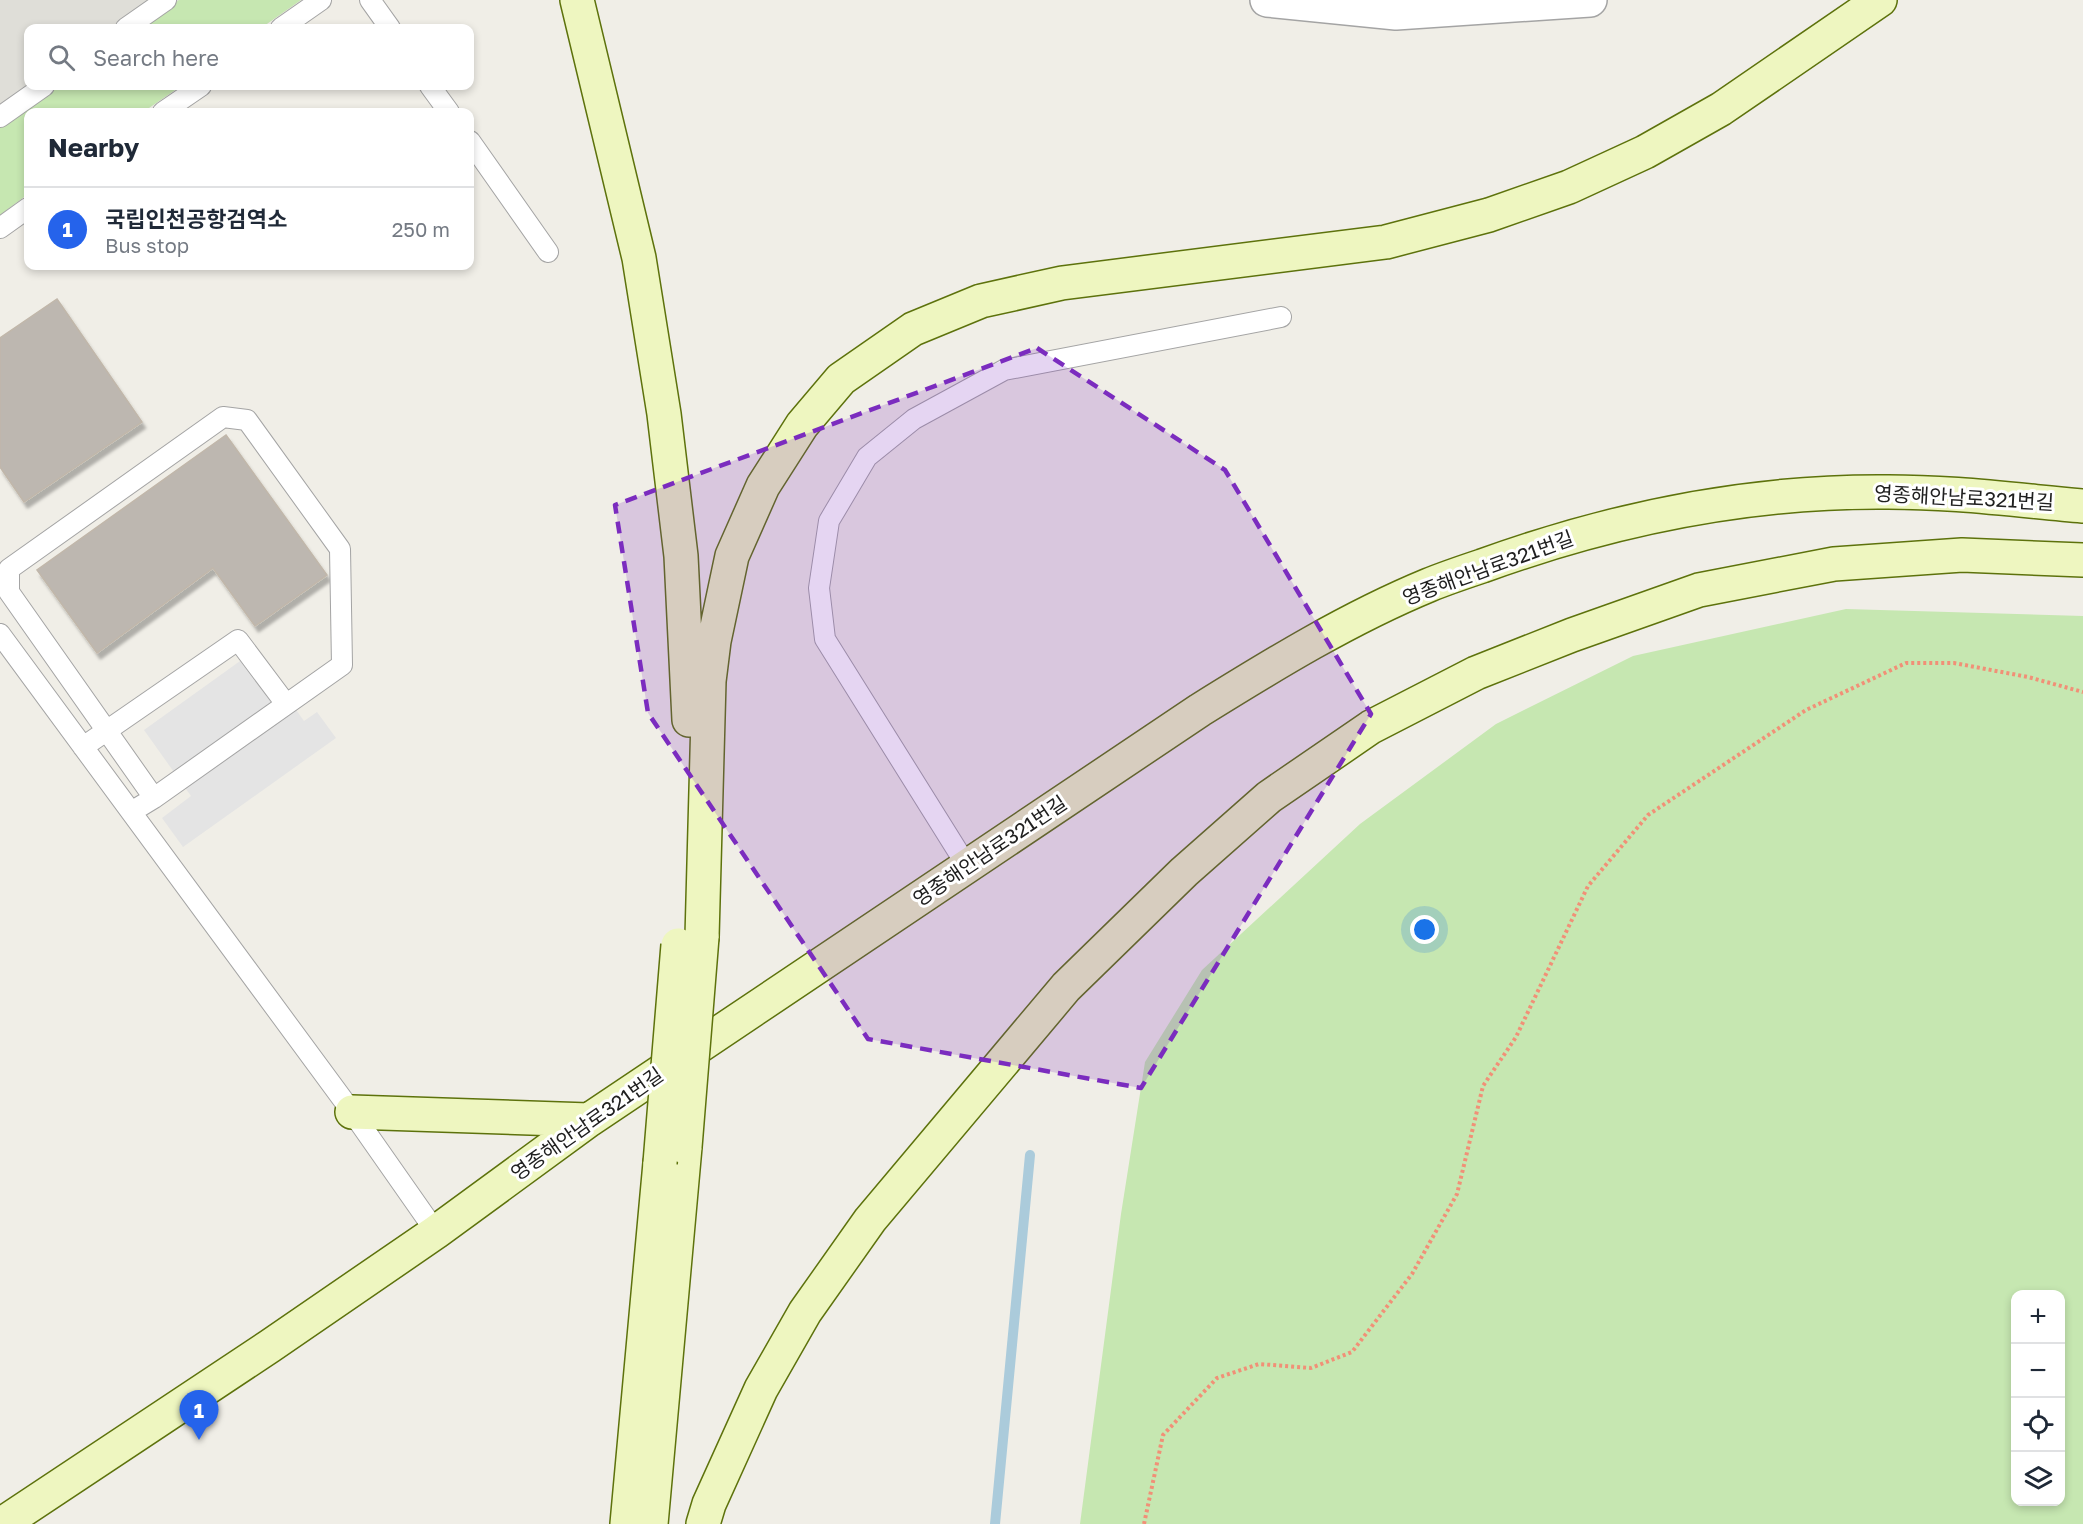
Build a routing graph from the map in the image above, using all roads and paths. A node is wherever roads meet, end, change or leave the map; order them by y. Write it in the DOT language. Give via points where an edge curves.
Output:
graph roads {
  1 [pos="166,0"];
  2 [pos="321,0"];
  3 [pos="370,0"];
  4 [pos="577,0"];
  5 [pos="1267,0"];
  6 [pos="1590,0"];
  7 [pos="1880,0"];
  8 [pos="132,24"];
  9 [pos="287,24"];
  10 [pos="387,24"];
  11 [pos="38,90"];
  12 [pos="195,90"];
  13 [pos="433,90"];
  14 [pos="169,108"];
  15 [pos="446,108"];
  16 [pos="0,117"];
  17 [pos="474,147"];
  18 [pos="24,211"];
  19 [pos="0,228"];
  20 [pos="548,252"];
  21 [pos="1281,317"];
  22 [pos="2083,506"];
  23 [pos="2083,560"];
  24 [pos="0,634"];
  25 [pos="2083,692"];
  26 [pos="286,704"];
  27 [pos="107,731"];
  28 [pos="83,747"];
  29 [pos="154,798"];
  30 [pos="131,812"];
  31 [pos="967,866"];
  32 [pos="690,941"];
  33 [pos="352,1112"];
  34 [pos="589,1120"];
  35 [pos="673,1155"];
  36 [pos="436,1232"];
  37 [pos="9,1521"];
  38 [pos="627,1524"];
  39 [pos="651,1524"];
  40 [pos="703,1524"];
  41 [pos="1144,1524"];
  1 -- 8 [label="lane"];
  2 -- 9 [label="lane"];
  3 -- 10 [label="lane"];
  4 -- 32 [label="street" via="639,258 664,414 681,556 689,716"];
  5 -- 6 [label="street" via="1396,14"];
  7 -- 32 [label="street" via="1721,109 1645,152 1569,187 1489,215 1386,242 1062,283 981,301 913,329 841,379 802,425 763,486 732,556 709,681"];
  11 -- 16 [label="lane"];
  12 -- 14 [label="lane"];
  13 -- 15 [label="lane"];
  17 -- 20 [label="lane"];
  18 -- 19 [label="lane"];
  21 -- 31 [label="lane" via="1004,370 914,418 867,457 829,521 819,588 825,639"];
  22 -- 31 [label="street, 영종해안남로321번길" via="1878,492 1789,496 1704,506 1607,527 1522,552 1429,585 1285,657"];
  23 -- 40 [label="street" via="1962,555 1834,564 1699,590 1476,673 1371,728 1269,797 1184,872 1066,987 870,1220 805,1312 761,1389"];
  24 -- 28 [label="lane"];
  25 -- 41 [label="path" via="1954,663 1906,663 1806,710 1648,815 1588,886 1516,1038 1484,1086 1457,1194 1412,1275 1352,1352 1311,1368 1259,1364 1217,1378 1163,1436"];
  26 -- 27 [label="lane" via="238,639"];
  26 -- 27 [label="lane" via="342,665 340,549 247,420 223,417 9,569 9,592"];
  26 -- 29 [label="lane"];
  27 -- 28 [label="lane"];
  27 -- 29 [label="lane"];
  28 -- 30 [label="lane"];
  29 -- 30 [label="lane"];
  30 -- 33 [label="lane"];
  31 -- 34 [label="street, 영종해안남로321번길"];
  32 -- 35 [label="street, bridge"];
  33 -- 34 [label="street"];
  33 -- 36 [label="lane"];
  34 -- 36 [label="street, 영종해안남로321번길"];
  35 -- 38 [label="street"];
  35 -- 39 [label="street"];
  36 -- 37 [label="street, 영종해안남로321번길"];
}
